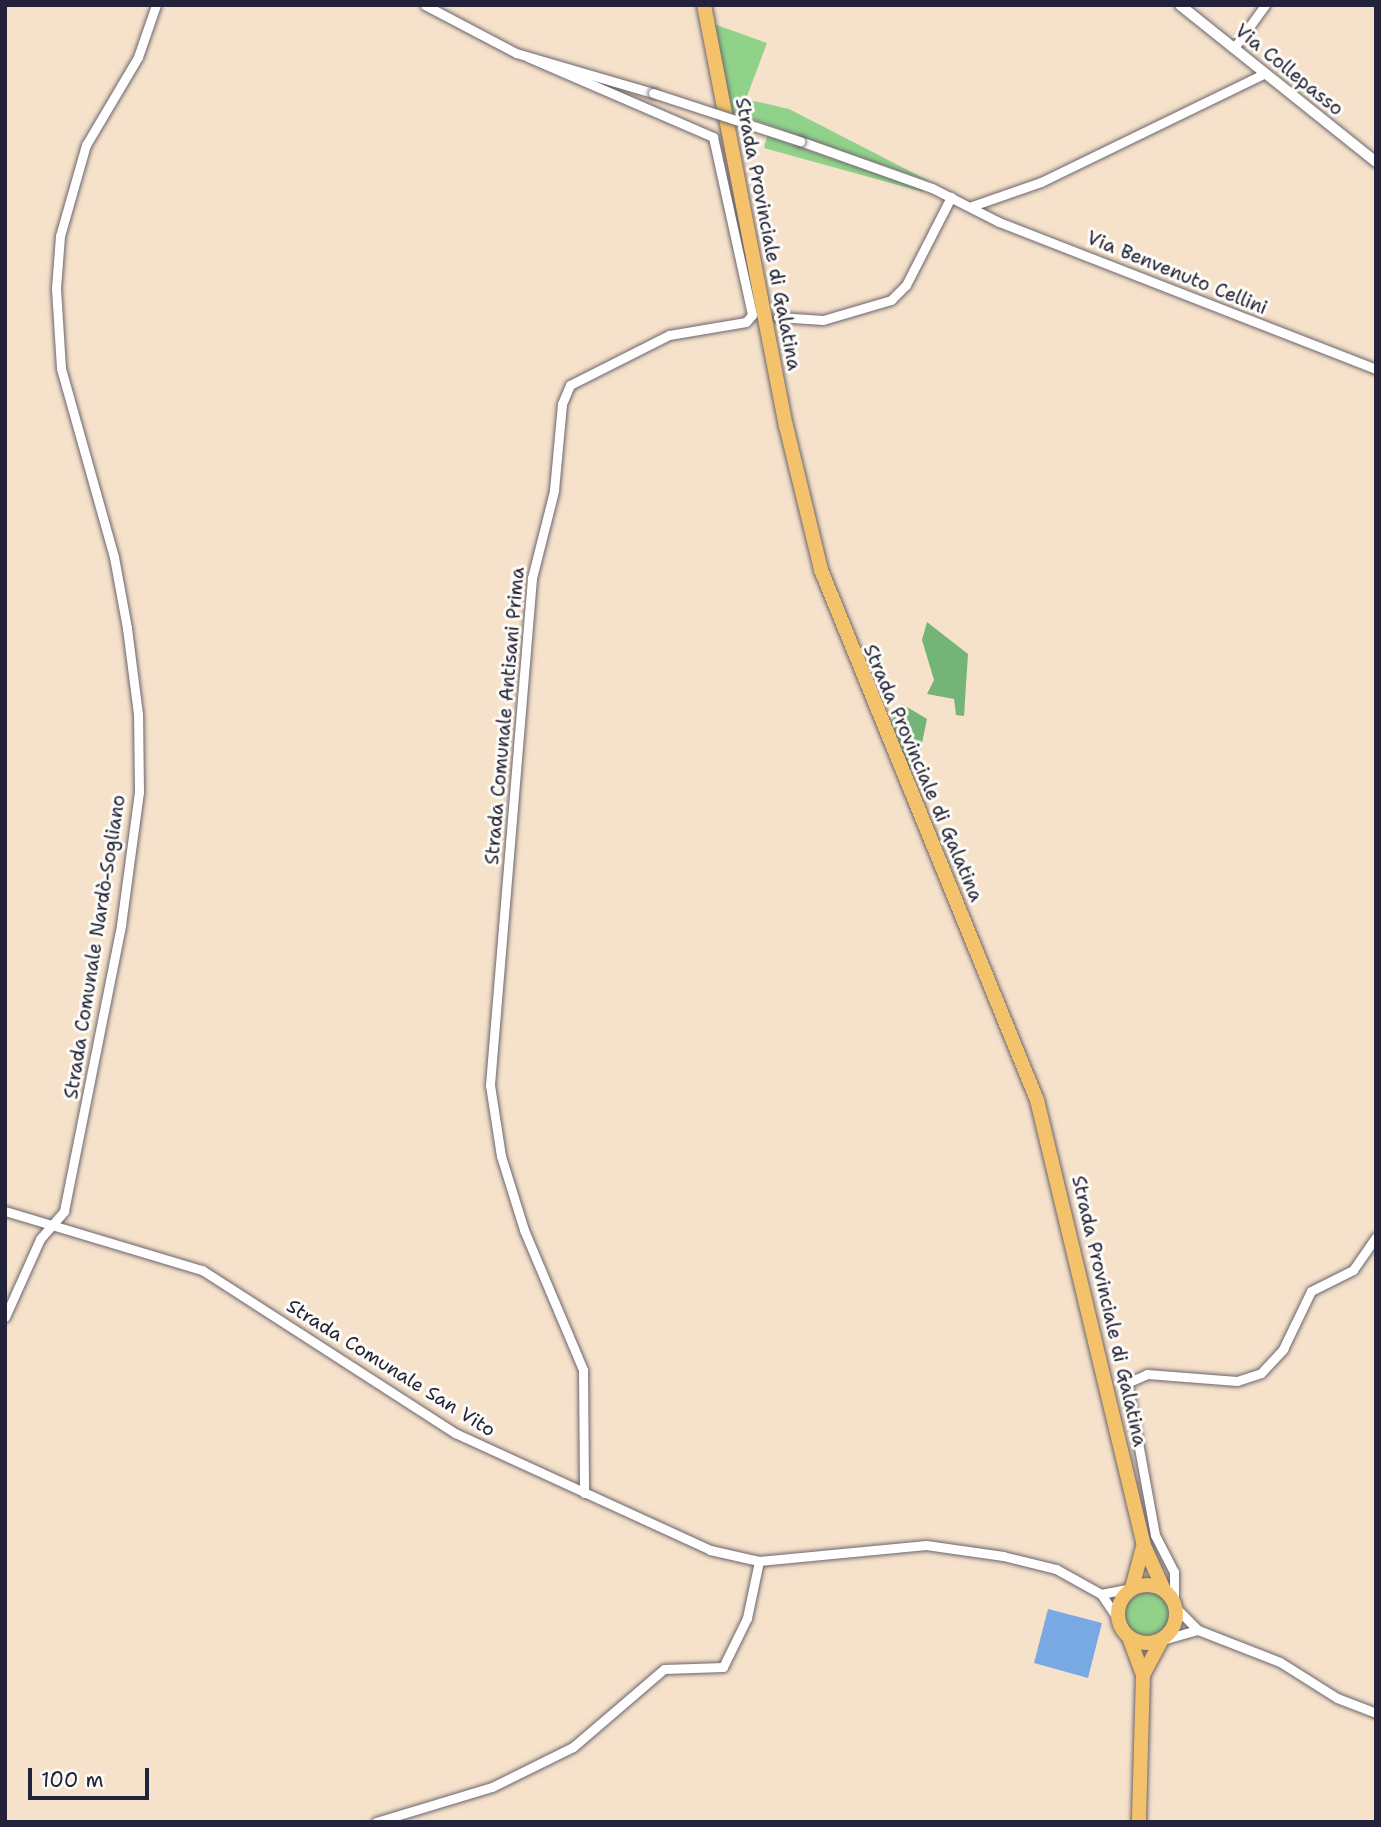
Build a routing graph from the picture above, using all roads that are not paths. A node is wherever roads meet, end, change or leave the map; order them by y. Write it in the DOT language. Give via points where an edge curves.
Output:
graph roads {
  1 [pos="156,5"];
  2 [pos="425,5"];
  3 [pos="704,5"];
  4 [pos="1180,5"];
  5 [pos="1265,5"];
  6 [pos="1234,48"];
  7 [pos="528,57"];
  8 [pos="1265,73"];
  9 [pos="1376,162"];
  10 [pos="951,197"];
  11 [pos="967,205"];
  12 [pos="778,317"];
  13 [pos="1376,369"];
  14 [pos="5,1211"];
  15 [pos="57,1223"];
  16 [pos="1376,1237"];
  17 [pos="5,1317"];
  18 [pos="584,1493"];
  19 [pos="1143,1546"];
  20 [pos="759,1561"];
  21 [pos="1132,1588"];
  22 [pos="1101,1594"];
  23 [pos="1172,1599"];
  24 [pos="1117,1618"];
  25 [pos="1198,1630"];
  26 [pos="1129,1637"];
  27 [pos="1162,1640"];
  28 [pos="1143,1675"];
  29 [pos="1376,1713"];
  30 [pos="376,1822"];
  31 [pos="1139,1822"];
  1 -- 15 [label="street, Strada Comunale Nardò-Sogliano" via="138,57 86,145 57,263 61,368 114,557 141,756 121,925 81,1140"];
  2 -- 7 [label="street"];
  3 -- 19 [label="main road, Strada Provinciale di Galatina" via="786,426 821,570 1037,1100"];
  4 -- 6 [label="street, Via Collepasso"];
  5 -- 6 [label="street"];
  6 -- 8 [label="street, Via Collepasso"];
  7 -- 10 [label="street, Via Benvenuto Cellini, bridge" via="800,141"];
  7 -- 18 [label="street, Strada Comunale Antisani Prima" via="713,137 751,315 746,322 669,335 570,386 562,404 554,491 531,578 490,1085 500,1156 524,1230 583,1370"];
  8 -- 9 [label="street, Via Collepasso"];
  8 -- 11 [label="street" via="988,205"];
  10 -- 11 [label="street, Via Benvenuto Cellini"];
  10 -- 12 [label="street" via="906,285 891,300 823,320"];
  11 -- 13 [label="street, Via Benvenuto Cellini"];
  14 -- 15 [label="street, Strada Comunale San Vito"];
  15 -- 17 [label="street, Strada Comunale Nardò-Sogliano" via="40,1239"];
  15 -- 18 [label="street, Strada Comunale San Vito" via="202,1270 455,1433"];
  16 -- 23 [label="street" via="1353,1270 1311,1291 1283,1349 1261,1373 1237,1381 1147,1374 1127,1383 1155,1535 1174,1572"];
  18 -- 20 [label="street, Strada Comunale San Vito" via="710,1550"];
  19 -- 21 [label="main road, Strada Provinciale di Galatina"];
  19 -- 23 [label="main road, Strada Provinciale di Galatina"];
  20 -- 22 [label="street, Strada Comunale San Vito" via="926,1545 1046,1566"];
  20 -- 30 [label="street" via="747,1618 723,1667 664,1669 573,1747 492,1787"];
  21 -- 22 [label="street"];
  21 -- 23 [label="main road"];
  21 -- 24 [label="main road, Strada Provinciale di Galatina"];
  22 -- 24 [label="street"];
  23 -- 25 [label="street"];
  23 -- 27 [label="main road"];
  24 -- 26 [label="main road"];
  25 -- 27 [label="street"];
  25 -- 29 [label="street" via="1280,1662 1337,1698"];
  26 -- 27 [label="main road"];
  26 -- 28 [label="main road"];
  27 -- 28 [label="main road"];
  28 -- 31 [label="main road"];
}
